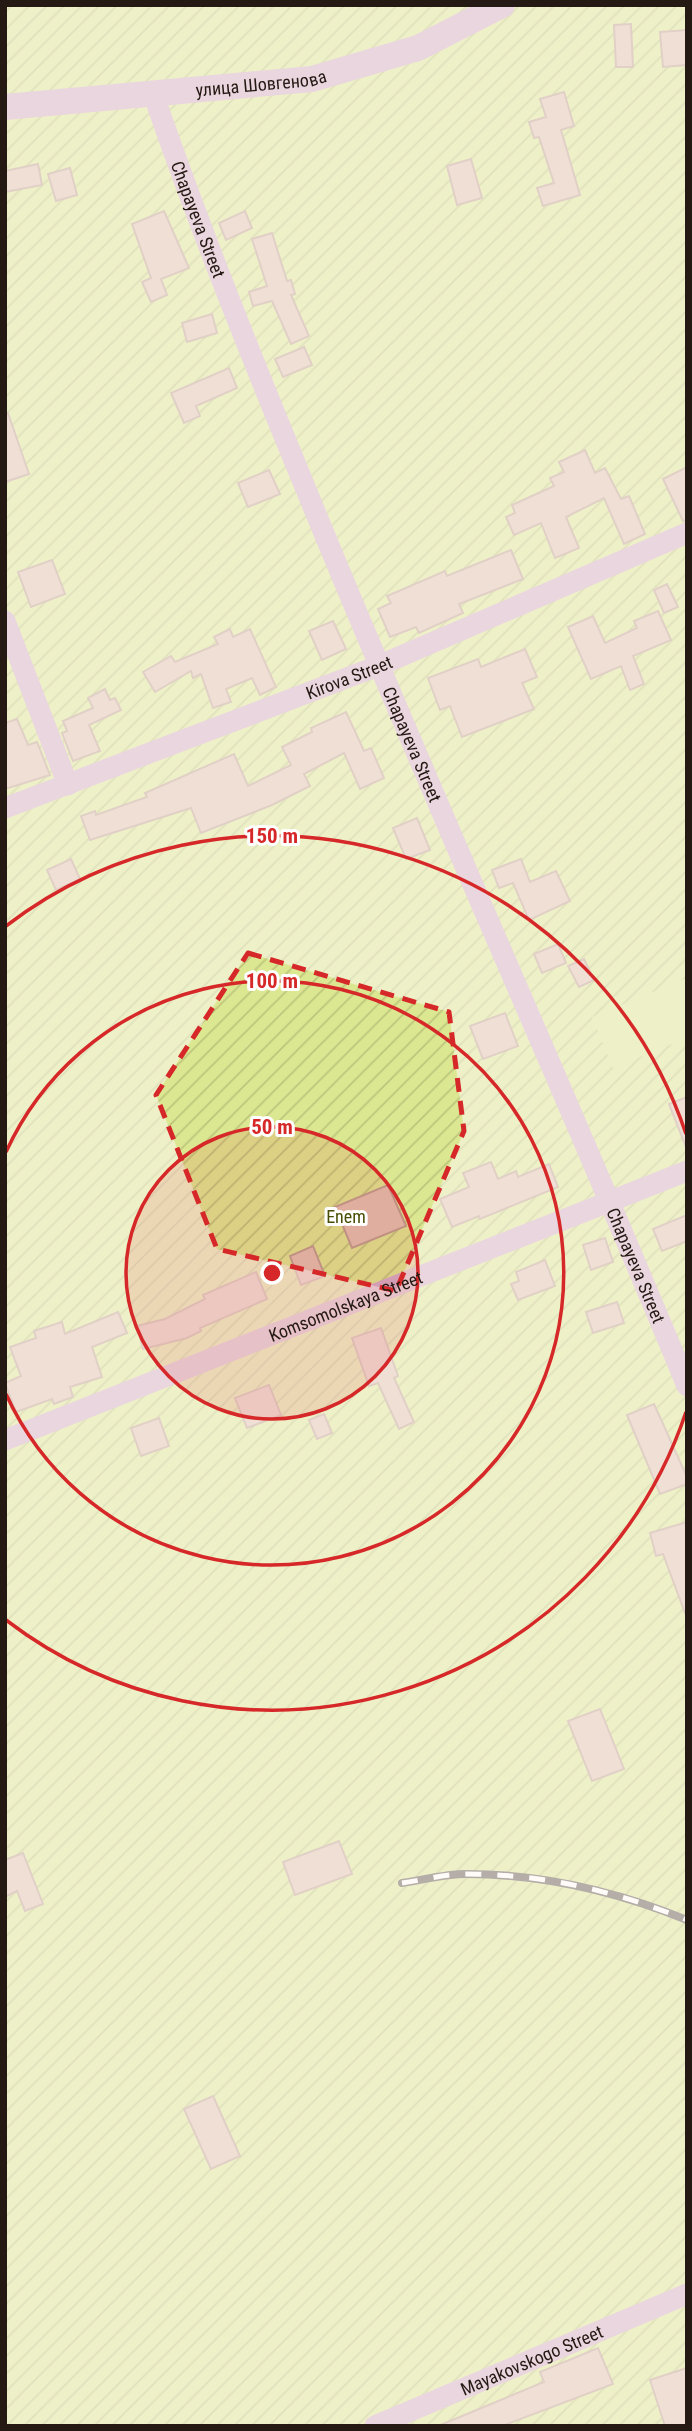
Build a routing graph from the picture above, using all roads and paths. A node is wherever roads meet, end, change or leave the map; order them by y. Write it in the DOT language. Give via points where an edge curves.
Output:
graph roads {
  1 [pos="502,5"];
  2 [pos="154,96"];
  3 [pos="5,107"];
  4 [pos="687,533"];
  5 [pos="5,621"];
  6 [pos="378,666"];
  7 [pos="68,785"];
  8 [pos="5,808"];
  9 [pos="687,1171"];
  10 [pos="611,1202"];
  11 [pos="687,1386"];
  12 [pos="5,1440"];
  13 [pos="687,2294"];
  14 [pos="376,2426"];
  1 -- 2 [label="street, улица Шовгенова" via="418,48 313,79"];
  2 -- 3 [label="street, улица Шовгенова"];
  2 -- 6 [label="street, Chapayeva Street" via="200,230"];
  4 -- 6 [label="street, Kirova Street"];
  5 -- 7 [label="street"];
  6 -- 7 [label="street, Kirova Street"];
  6 -- 10 [label="street, Chapayeva Street"];
  7 -- 8 [label="street, Kirova Street"];
  9 -- 10 [label="street, Komsomolskaya Street"];
  10 -- 11 [label="street, Chapayeva Street"];
  10 -- 12 [label="street, Komsomolskaya Street"];
  13 -- 14 [label="street, Mayakovskogo Street"];
}
